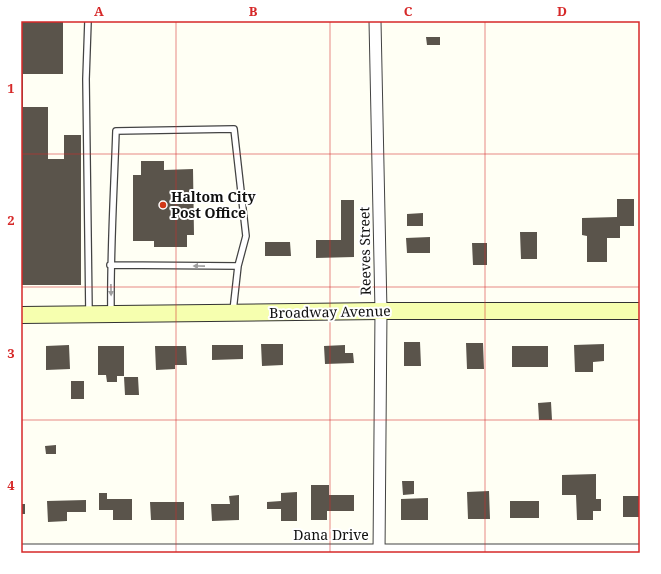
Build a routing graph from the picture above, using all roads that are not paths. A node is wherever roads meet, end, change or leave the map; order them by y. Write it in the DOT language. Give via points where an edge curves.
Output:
graph roads {
  1 [pos="88,21"];
  2 [pos="375,21"];
  3 [pos="110,265"];
  4 [pos="238,266"];
  5 [pos="640,311"];
  6 [pos="381,312"];
  7 [pos="233,313"];
  8 [pos="111,314"];
  9 [pos="21,315"];
  10 [pos="89,315"];
  11 [pos="21,550"];
  12 [pos="640,550"];
  13 [pos="379,552"];
  1 -- 10 [label="lane" via="86,79"];
  2 -- 6 [label="street, Reeves Street"];
  4 -- 3 [label="lane, one-way"];
  3 -- 4 [label="lane" via="116,131 234,128 246,236"];
  3 -- 8 [label="lane, one-way"];
  4 -- 7 [label="lane"];
  5 -- 6 [label="main road, Broadway Avenue"];
  6 -- 7 [label="main road, Broadway Avenue"];
  6 -- 13 [label="street, Reeves Street"];
  7 -- 8 [label="main road, Broadway Avenue"];
  8 -- 10 [label="main road, Broadway Avenue"];
  9 -- 10 [label="main road, Broadway Avenue"];
  11 -- 13 [label="street, Dana Drive"];
  12 -- 13 [label="street, Dana Drive"];
}
